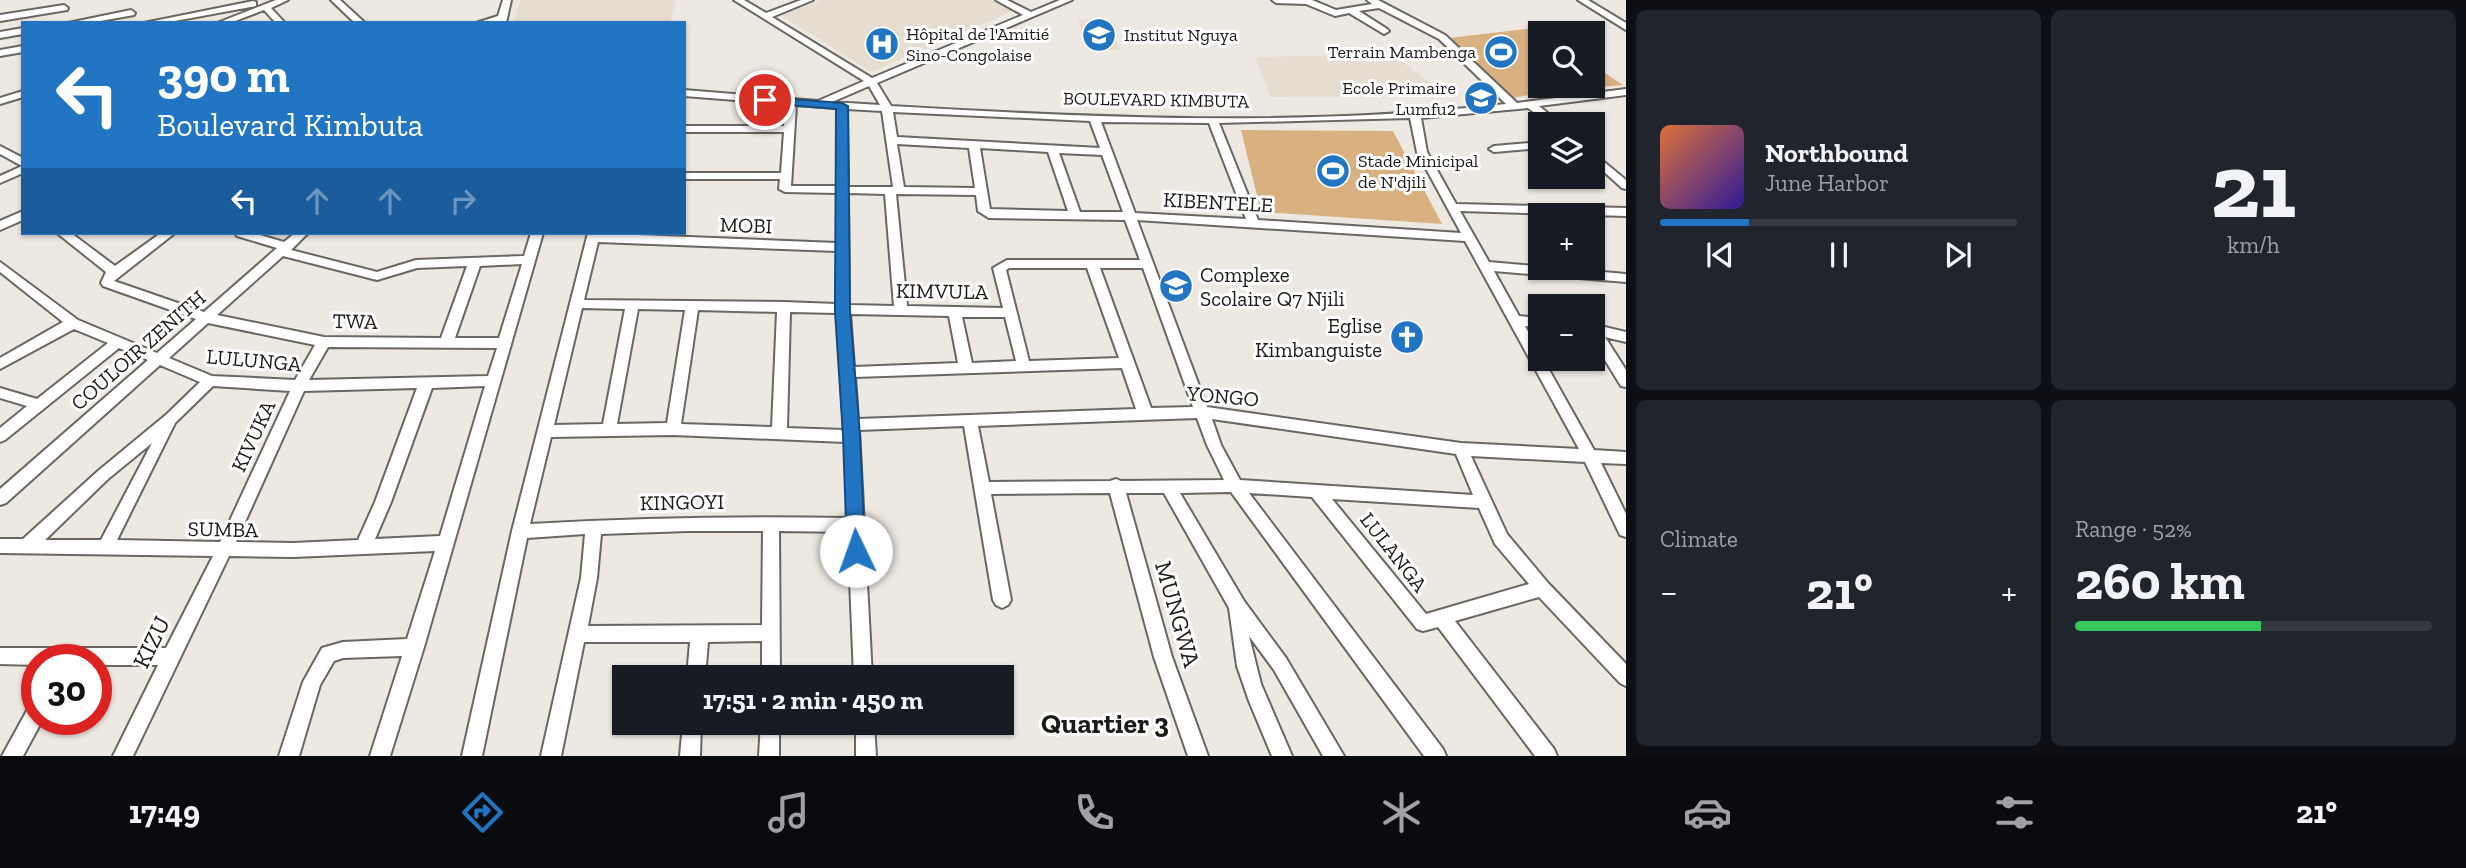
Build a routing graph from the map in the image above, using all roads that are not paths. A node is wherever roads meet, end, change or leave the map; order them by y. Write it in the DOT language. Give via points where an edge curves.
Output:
graph roads {
  1 [pos="131,0"];
  2 [pos="284,0"];
  3 [pos="335,0"];
  4 [pos="507,0"];
  5 [pos="738,0"];
  6 [pos="809,0"];
  7 [pos="1000,0"];
  8 [pos="1068,0"];
  9 [pos="1276,0"];
  10 [pos="1306,0"];
  11 [pos="1371,0"];
  12 [pos="1583,0"];
  13 [pos="65,4"];
  14 [pos="254,5"];
  15 [pos="1381,5"];
  16 [pos="266,7"];
  17 [pos="1352,11"];
  18 [pos="766,16"];
  19 [pos="1031,16"];
  20 [pos="0,18"];
  21 [pos="132,18"];
  22 [pos="501,20"];
  23 [pos="61,21"];
  24 [pos="96,21"];
  25 [pos="160,21"];
  26 [pos="225,21"];
  27 [pos="279,21"];
  28 [pos="359,21"];
  29 [pos="1626,27"];
  30 [pos="21,31"];
  31 [pos="1384,31"];
  32 [pos="0,35"];
  33 [pos="21,49"];
  34 [pos="0,53"];
  35 [pos="872,82"];
  36 [pos="1626,92"];
  37 [pos="686,93"];
  38 [pos="21,95"];
  39 [pos="0,101"];
  40 [pos="792,102"];
  41 [pos="818,104"];
  42 [pos="1530,104"];
  43 [pos="842,106"];
  44 [pos="1514,106"];
  45 [pos="887,108"];
  46 [pos="1540,112"];
  47 [pos="1415,115"];
  48 [pos="1094,118"];
  49 [pos="1212,118"];
  50 [pos="686,129"];
  51 [pos="789,129"];
  52 [pos="892,140"];
  53 [pos="974,145"];
  54 [pos="1528,146"];
  55 [pos="0,149"];
  56 [pos="1494,149"];
  57 [pos="1053,150"];
  58 [pos="1107,152"];
  59 [pos="21,162"];
  60 [pos="1605,167"];
  61 [pos="21,171"];
  62 [pos="686,176"];
  63 [pos="784,176"];
  64 [pos="0,180"];
  65 [pos="1626,186"];
  66 [pos="841,191"];
  67 [pos="894,191"];
  68 [pos="980,192"];
  69 [pos="1452,207"];
  70 [pos="1626,212"];
  71 [pos="1075,215"];
  72 [pos="21,216"];
  73 [pos="1130,216"];
  74 [pos="1254,224"];
  75 [pos="0,226"];
  76 [pos="65,235"];
  77 [pos="166,235"];
  78 [pos="246,235"];
  79 [pos="300,235"];
  80 [pos="536,235"];
  81 [pos="594,235"];
  82 [pos="649,237"];
  83 [pos="1469,237"];
  84 [pos="843,247"];
  85 [pos="285,249"];
  86 [pos="528,260"];
  87 [pos="475,262"];
  88 [pos="1092,264"];
  89 [pos="1149,264"];
  90 [pos="0,266"];
  91 [pos="1486,266"];
  92 [pos="115,272"];
  93 [pos="1626,278"];
  94 [pos="577,304"];
  95 [pos="632,304"];
  96 [pos="692,305"];
  97 [pos="784,306"];
  98 [pos="843,311"];
  99 [pos="901,311"];
  100 [pos="955,312"];
  101 [pos="1010,313"];
  102 [pos="208,318"];
  103 [pos="1516,320"];
  104 [pos="1528,322"];
  105 [pos="74,323"];
  106 [pos="1605,332"];
  107 [pos="1626,337"];
  108 [pos="118,342"];
  109 [pos="324,342"];
  110 [pos="446,343"];
  111 [pos="505,343"];
  112 [pos="1605,348"];
  113 [pos="160,360"];
  114 [pos="1125,363"];
  115 [pos="0,365"];
  116 [pos="1024,368"];
  117 [pos="966,369"];
  118 [pos="847,372"];
  119 [pos="210,381"];
  120 [pos="494,381"];
  121 [pos="1626,382"];
  122 [pos="426,384"];
  123 [pos="299,386"];
  124 [pos="0,393"];
  125 [pos="37,404"];
  126 [pos="1202,412"];
  127 [pos="1145,414"];
  128 [pos="172,418"];
  129 [pos="970,421"];
  130 [pos="673,429"];
  131 [pos="609,430"];
  132 [pos="2,431"];
  133 [pos="547,431"];
  134 [pos="851,431"];
  135 [pos="779,432"];
  136 [pos="1461,449"];
  137 [pos="1590,456"];
  138 [pos="1626,458"];
  139 [pos="6,485"];
  140 [pos="1116,485"];
  141 [pos="1168,486"];
  142 [pos="1235,486"];
  143 [pos="983,488"];
  144 [pos="1318,493"];
  145 [pos="0,498"];
  146 [pos="1485,502"];
  147 [pos="1622,515"];
  148 [pos="771,523"];
  149 [pos="855,525"];
  150 [pos="594,526"];
  151 [pos="1626,530"];
  152 [pos="520,531"];
  153 [pos="446,543"];
  154 [pos="364,545"];
  155 [pos="0,546"];
  156 [pos="26,547"];
  157 [pos="105,548"];
  158 [pos="224,550"];
  159 [pos="1542,588"];
  160 [pos="1002,600"];
  161 [pos="1238,607"];
  162 [pos="1442,618"];
  163 [pos="700,633"];
  164 [pos="771,633"];
  165 [pos="578,634"];
  166 [pos="415,647"];
  167 [pos="0,656"];
  168 [pos="21,657"];
  169 [pos="171,657"];
  170 [pos="112,658"];
  171 [pos="697,665"];
  172 [pos="771,665"];
  173 [pos="862,665"];
  174 [pos="1626,677"];
  175 [pos="24,735"];
  176 [pos="691,735"];
  177 [pos="770,735"];
  178 [pos="865,735"];
  179 [pos="12,756"];
  180 [pos="123,756"];
  181 [pos="289,756"];
  182 [pos="380,756"];
  183 [pos="472,756"];
  184 [pos="551,756"];
  185 [pos="690,756"];
  186 [pos="769,756"];
  187 [pos="866,756"];
  188 [pos="1198,756"];
  189 [pos="1282,756"];
  190 [pos="1334,756"];
  191 [pos="1436,756"];
  192 [pos="1547,756"];
  1 -- 21 [label="street"];
  2 -- 16 [label="street"];
  3 -- 28 [label="street"];
  4 -- 22 [label="street"];
  5 -- 18 [label="street"];
  6 -- 18 [label="street"];
  7 -- 19 [label="street"];
  8 -- 19 [label="street"];
  9 -- 10 [label="street"];
  10 -- 17 [label="street" via="1328,11"];
  11 -- 15 [label="street"];
  12 -- 29 [label="street"];
  13 -- 20 [label="street"];
  13 -- 23 [label="street"];
  14 -- 16 [label="street"];
  14 -- 25 [label="street"];
  14 -- 26 [label="street"];
  15 -- 17 [label="street"];
  15 -- 44 [label="street" via="1442,37"];
  16 -- 27 [label="street"];
  17 -- 31 [label="street"];
  18 -- 35 [label="street"];
  19 -- 35 [label="street"];
  21 -- 24 [label="street"];
  30 -- 32 [label="street"];
  33 -- 34 [label="street"];
  35 -- 41 [label="street"];
  35 -- 45 [label="street"];
  36 -- 42 [label="street, BOULEVARD KIMBUTA"];
  37 -- 40 [label="street, BOULEVARD KIMBUTA"];
  38 -- 39 [label="street"];
  40 -- 41 [label="street, BOULEVARD KIMBUTA"];
  40 -- 51 [label="street, MOBI"];
  41 -- 43 [label="street, BOULEVARD KIMBUTA"];
  42 -- 44 [label="street, BOULEVARD KIMBUTA"];
  42 -- 46 [label="street"];
  43 -- 45 [label="street, BOULEVARD KIMBUTA"];
  43 -- 66 [label="street"];
  44 -- 47 [label="street, BOULEVARD KIMBUTA"];
  45 -- 48 [label="street, BOULEVARD KIMBUTA"];
  45 -- 52 [label="street"];
  47 -- 49 [label="street, BOULEVARD KIMBUTA"];
  47 -- 69 [label="street" via="1422,152"];
  48 -- 49 [label="street, BOULEVARD KIMBUTA"];
  48 -- 58 [label="street"];
  49 -- 74 [label="street"];
  50 -- 51 [label="street"];
  51 -- 63 [label="street, MOBI"];
  52 -- 53 [label="street"];
  52 -- 67 [label="street"];
  53 -- 57 [label="street"];
  53 -- 68 [label="street"];
  54 -- 56 [label="street"];
  55 -- 59 [label="street"];
  57 -- 58 [label="street"];
  57 -- 71 [label="street"];
  58 -- 73 [label="street"];
  60 -- 65 [label="street"];
  61 -- 64 [label="street"];
  62 -- 63 [label="street"];
  63 -- 66 [label="street, MOBI" via="785,189"];
  66 -- 67 [label="street"];
  66 -- 84 [label="street"];
  67 -- 68 [label="street"];
  67 -- 99 [label="street"];
  68 -- 71 [label="street, KIBENTELE" via="989,214"];
  69 -- 70 [label="street"];
  69 -- 83 [label="street"];
  71 -- 73 [label="street, KIBENTELE"];
  72 -- 75 [label="street"];
  73 -- 74 [label="street, KIBENTELE"];
  73 -- 89 [label="street"];
  74 -- 83 [label="street, KIBENTELE"];
  76 -- 92 [label="street"];
  77 -- 92 [label="street"];
  78 -- 85 [label="street"];
  79 -- 85 [label="street, COULOIR ZENITH"];
  80 -- 86 [label="street"];
  81 -- 82 [label="street, MOBI"];
  81 -- 94 [label="street"];
  82 -- 84 [label="street, MOBI"];
  83 -- 91 [label="street"];
  84 -- 98 [label="street"];
  85 -- 87 [label="street" via="377,275 416,264"];
  85 -- 102 [label="street, COULOIR ZENITH"];
  86 -- 87 [label="street"];
  86 -- 111 [label="street"];
  87 -- 110 [label="street"];
  88 -- 89 [label="street, KIMVULA"];
  88 -- 101 [label="street, KIMVULA" via="1002,266 998,271"];
  88 -- 114 [label="street"];
  89 -- 126 [label="street"];
  90 -- 105 [label="street, LULUNGA"];
  91 -- 93 [label="street"];
  91 -- 103 [label="street"];
  92 -- 102 [label="street, TWA" via="107,283"];
  94 -- 95 [label="street"];
  94 -- 133 [label="street"];
  95 -- 96 [label="street"];
  95 -- 131 [label="street"];
  96 -- 97 [label="street"];
  96 -- 130 [label="street"];
  97 -- 98 [label="street"];
  97 -- 135 [label="street"];
  98 -- 99 [label="street, KIMVULA"];
  98 -- 118 [label="street"];
  99 -- 100 [label="street, KIMVULA"];
  100 -- 101 [label="street, KIMVULA"];
  100 -- 117 [label="street"];
  101 -- 116 [label="street"];
  102 -- 109 [label="street, TWA"];
  102 -- 113 [label="street, COULOIR ZENITH"];
  103 -- 104 [label="street"];
  103 -- 137 [label="street"];
  105 -- 108 [label="street, LULUNGA"];
  105 -- 115 [label="street"];
  106 -- 107 [label="street"];
  108 -- 113 [label="street, LULUNGA"];
  108 -- 125 [label="street"];
  109 -- 110 [label="street, TWA"];
  109 -- 123 [label="street, KIVUKA"];
  110 -- 111 [label="street, TWA"];
  111 -- 120 [label="street"];
  112 -- 121 [label="street"];
  113 -- 119 [label="street, LULUNGA"];
  113 -- 139 [label="street, COULOIR ZENITH"];
  114 -- 116 [label="street"];
  114 -- 127 [label="street"];
  116 -- 117 [label="street"];
  117 -- 118 [label="street"];
  118 -- 134 [label="street"];
  119 -- 123 [label="street, LULUNGA"];
  119 -- 128 [label="street"];
  120 -- 122 [label="street, LULUNGA"];
  120 -- 153 [label="street"];
  122 -- 123 [label="street, LULUNGA"];
  122 -- 154 [label="street"];
  123 -- 158 [label="street, KIVUKA"];
  124 -- 125 [label="street"];
  125 -- 132 [label="street"];
  126 -- 127 [label="street, YONGO"];
  126 -- 136 [label="street, YONGO"];
  126 -- 142 [label="street"];
  127 -- 129 [label="street, YONGO"];
  128 -- 156 [label="street"];
  128 -- 157 [label="street"];
  129 -- 134 [label="street, YONGO"];
  129 -- 143 [label="street"];
  130 -- 131 [label="street, YONGO"];
  130 -- 135 [label="street, YONGO"];
  131 -- 133 [label="street, YONGO"];
  133 -- 152 [label="street"];
  134 -- 135 [label="street, YONGO"];
  134 -- 149 [label="street"];
  136 -- 137 [label="street, YONGO"];
  136 -- 146 [label="street"];
  137 -- 138 [label="street, YONGO"];
  137 -- 147 [label="street"];
  139 -- 145 [label="street, COULOIR ZENITH"];
  140 -- 141 [label="street"];
  140 -- 143 [label="street"];
  140 -- 188 [label="street, MUNGWA" via="1163,657"];
  141 -- 142 [label="street"];
  141 -- 161 [label="street, MUNGWA"];
  142 -- 144 [label="street, LULANGA"];
  142 -- 191 [label="street"];
  143 -- 160 [label="street"];
  144 -- 146 [label="street, LULANGA"];
  144 -- 162 [label="street, LULANGA" via="1419,620"];
  146 -- 159 [label="street" via="1501,539"];
  147 -- 151 [label="street"];
  148 -- 149 [label="street, KINGOYI"];
  148 -- 150 [label="street, KINGOYI"];
  148 -- 164 [label="street"];
  149 -- 173 [label="street"];
  150 -- 152 [label="street, KINGOYI"];
  150 -- 165 [label="street"];
  152 -- 183 [label="street"];
  153 -- 154 [label="street, SUMBA"];
  153 -- 166 [label="street"];
  154 -- 158 [label="street, SUMBA"];
  155 -- 156 [label="street, SUMBA"];
  156 -- 157 [label="street, SUMBA"];
  157 -- 158 [label="street, SUMBA"];
  158 -- 169 [label="street, KIZU"];
  159 -- 162 [label="street, LULANGA"];
  159 -- 174 [label="street"];
  161 -- 189 [label="street, MUNGWA" via="1241,651"];
  161 -- 190 [label="street, MUNGWA" via="1280,664"];
  162 -- 192 [label="street"];
  163 -- 164 [label="street"];
  163 -- 165 [label="street"];
  163 -- 171 [label="street"];
  164 -- 172 [label="street"];
  165 -- 184 [label="street"];
  166 -- 181 [label="street" via="328,654 312,682"];
  166 -- 182 [label="street"];
  167 -- 168 [label="street"];
  169 -- 170 [label="street"];
  169 -- 180 [label="street, KIZU"];
  175 -- 179 [label="street"];
  176 -- 185 [label="street"];
  177 -- 186 [label="street"];
  178 -- 187 [label="street"];
}
